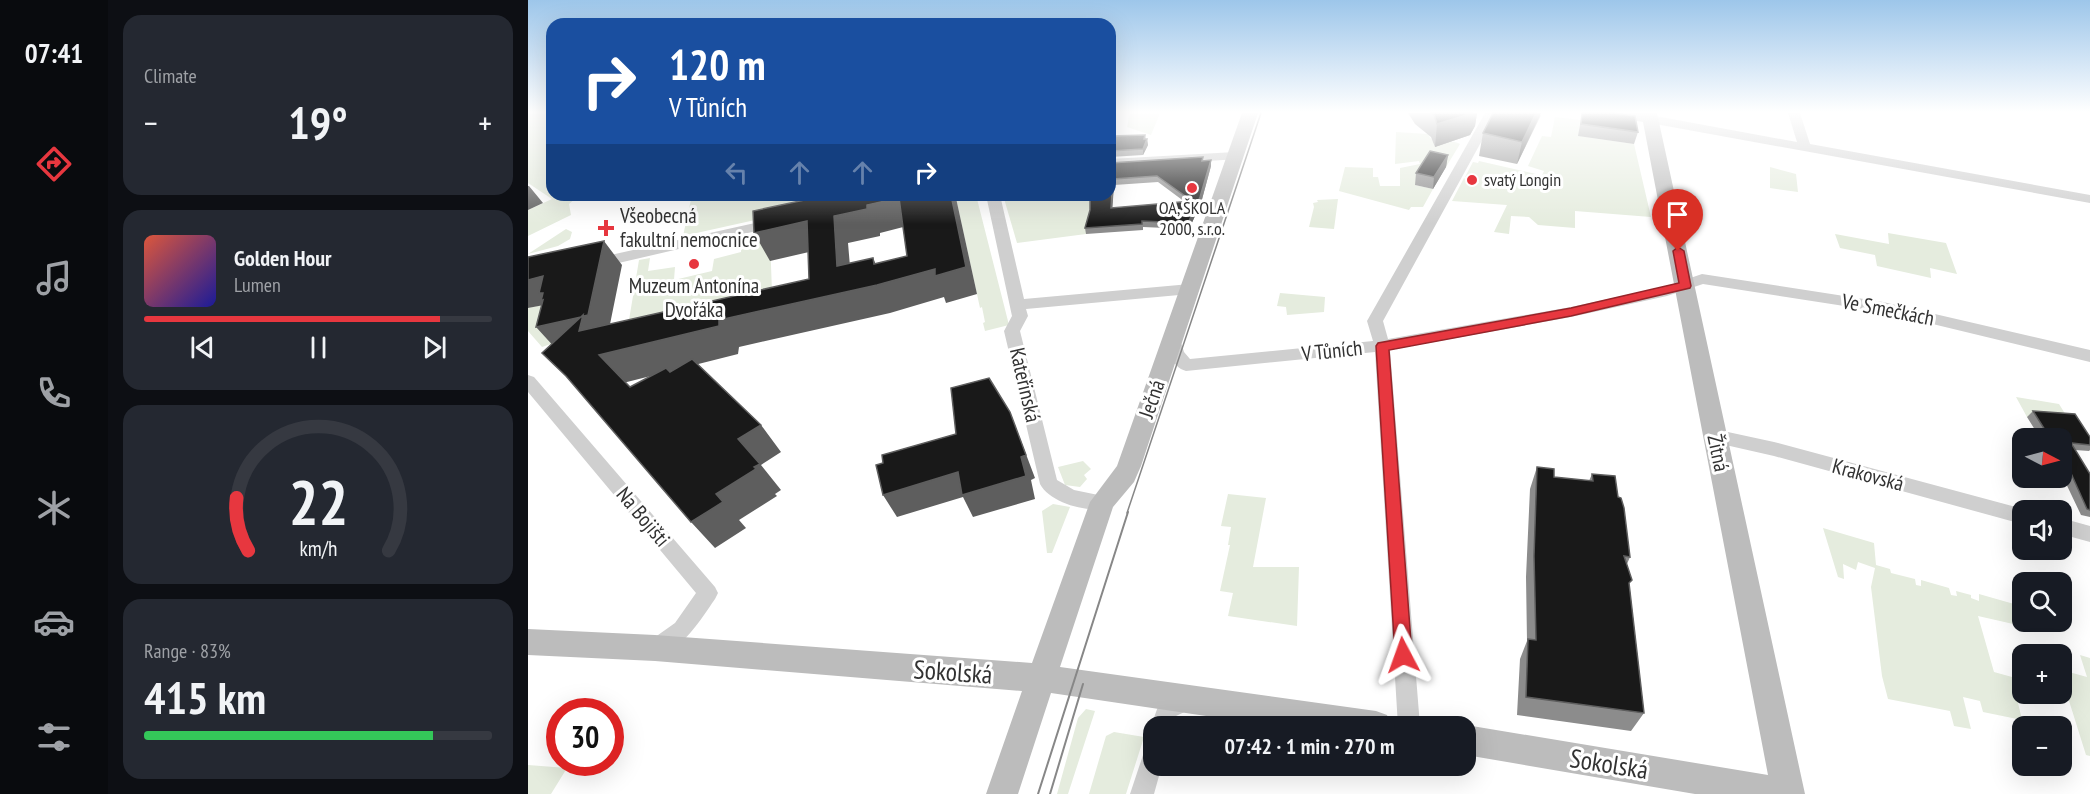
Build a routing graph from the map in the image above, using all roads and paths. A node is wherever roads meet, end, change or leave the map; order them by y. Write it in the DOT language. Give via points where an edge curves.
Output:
graph roads {
  1 [pos="1238,150"];
  2 [pos="1470,150"];
  3 [pos="1657,150"];
  4 [pos="1826,150"];
  5 [pos="1236,156"];
  6 [pos="1116,163"];
  7 [pos="2090,199"];
  8 [pos="994,201"];
  9 [pos="792,219"];
  10 [pos="586,265"];
  11 [pos="1685,286"];
  12 [pos="1190,289"];
  13 [pos="1018,305"];
  14 [pos="1173,337"];
  15 [pos="1382,346"];
  16 [pos="2090,356"];
  17 [pos="528,381"];
  18 [pos="1714,436"];
  19 [pos="1102,502"];
  20 [pos="2012,513"];
  21 [pos="2072,529"];
  22 [pos="2090,534"];
  23 [pos="528,642"];
  24 [pos="655,648"];
  25 [pos="1041,678"];
  26 [pos="1187,699"];
  27 [pos="1166,716"];
  28 [pos="1306,716"];
  29 [pos="1408,716"];
  30 [pos="1476,742"];
  31 [pos="1147,776"];
  32 [pos="1002,794"];
  33 [pos="1142,794"];
  34 [pos="1789,794"];
  1 -- 5 [label="main road, Ječná"];
  2 -- 15 [label="street" via="1375,321"];
  3 -- 11 [label="main road, Žitná"];
  4 -- 7 [label="street"];
  5 -- 6 [label="street"];
  5 -- 12 [label="main road, Ječná"];
  8 -- 13 [label="street, Kateřinská"];
  9 -- 10 [label="street"];
  11 -- 15 [label="street, V Tůních" via="1571,312"];
  11 -- 16 [label="street, Ve Smečkách" via="1702,279 1883,307"];
  11 -- 18 [label="main road, Žitná"];
  12 -- 13 [label="street"];
  12 -- 14 [label="main road, Ječná"];
  13 -- 19 [label="street, Kateřinská" via="1020,316 1012,331 1049,484 1057,492"];
  14 -- 15 [label="street, V Tůních" via="1183,363 1191,365"];
  14 -- 19 [label="main road, Ječná" via="1129,466"];
  15 -- 29 [label="street"];
  17 -- 24 [label="street, Na Bojišti" via="708,593 682,630"];
  18 -- 20 [label="street, Krakovská"];
  18 -- 34 [label="main road, Žitná"];
  19 -- 25 [label="main road, Ječná"];
  21 -- 22 [label="street"];
  23 -- 24 [label="main road, Sokolská"];
  24 -- 25 [label="main road, Sokolská"];
  25 -- 26 [label="main road, Sokolská"];
  25 -- 32 [label="main road, Ječná"];
  26 -- 27 [label="street" via="1168,709"];
  26 -- 28 [label="main road, Sokolská"];
  30 -- 34 [label="main road, Sokolská"];
  31 -- 33 [label="street"];
}
